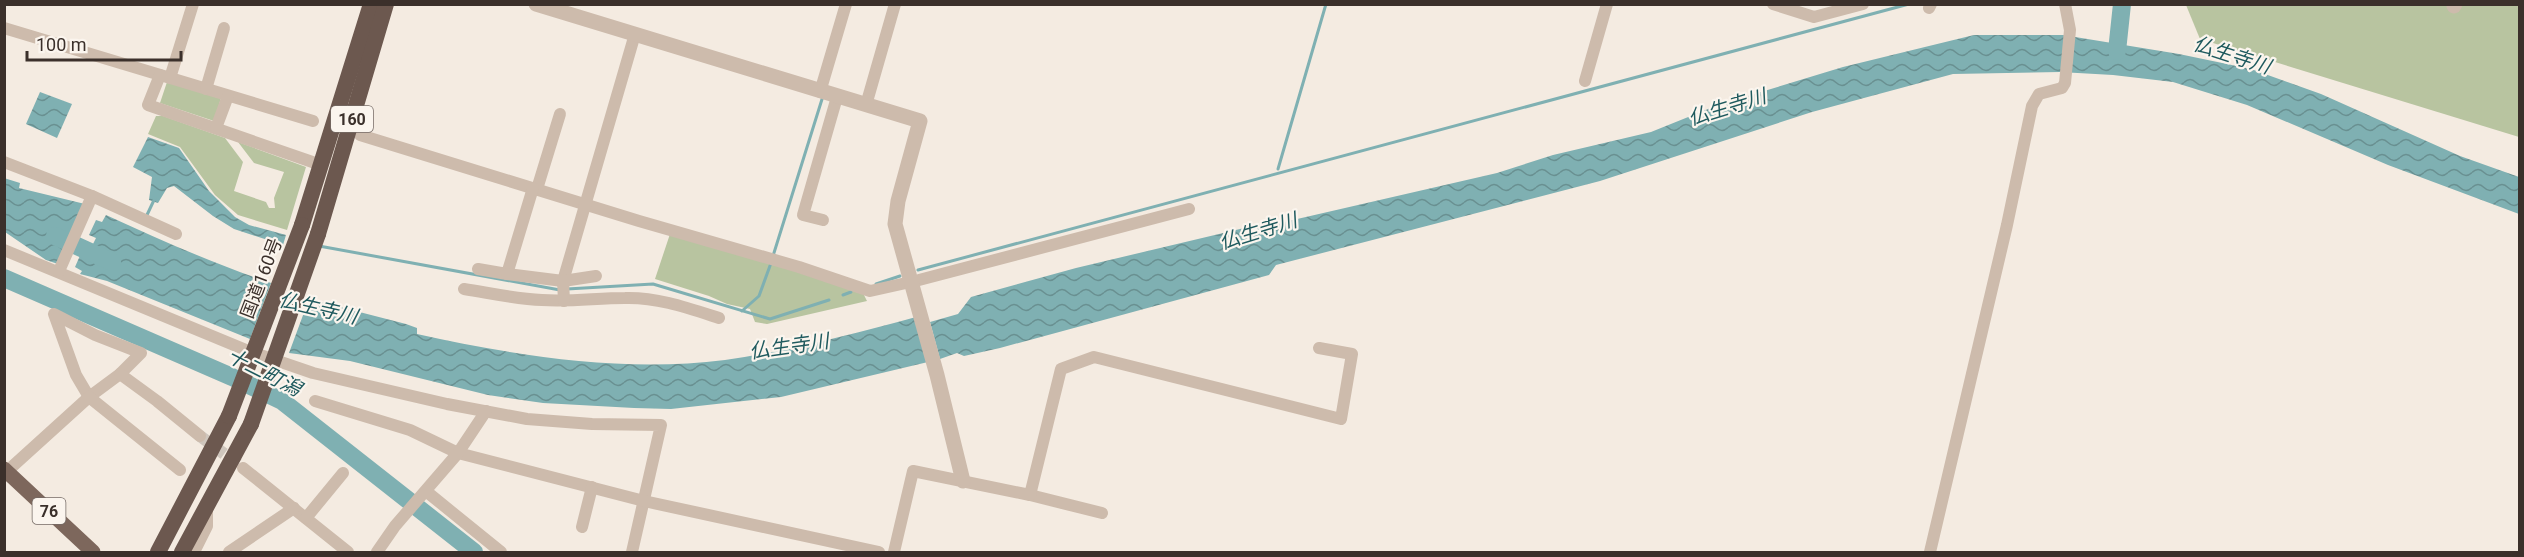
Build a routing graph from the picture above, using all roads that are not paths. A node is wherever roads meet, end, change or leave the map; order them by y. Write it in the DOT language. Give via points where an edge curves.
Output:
graph roads {
  1 [pos="193,4"];
  2 [pos="371,4"];
  3 [pos="386,4"];
  4 [pos="536,4"];
  5 [pos="846,4"];
  6 [pos="895,4"];
  7 [pos="1607,4"];
  8 [pos="1773,4"];
  9 [pos="1863,4"];
  10 [pos="2065,4"];
  11 [pos="4,28"];
  12 [pos="224,28"];
  13 [pos="635,33"];
  14 [pos="165,77"];
  15 [pos="1585,81"];
  16 [pos="206,89"];
  17 [pos="820,92"];
  18 [pos="228,96"];
  19 [pos="837,97"];
  20 [pos="866,105"];
  21 [pos="560,114"];
  22 [pos="314,121"];
  23 [pos="216,128"];
  24 [pos="360,135"];
  25 [pos="4,162"];
  26 [pos="321,165"];
  27 [pos="535,189"];
  28 [pos="92,196"];
  29 [pos="585,204"];
  30 [pos="1189,209"];
  31 [pos="824,220"];
  32 [pos="176,234"];
  33 [pos="4,250"];
  34 [pos="478,269"];
  35 [pos="59,272"];
  36 [pos="507,274"];
  37 [pos="596,276"];
  38 [pos="919,280"];
  39 [pos="563,281"];
  40 [pos="906,283"];
  41 [pos="464,289"];
  42 [pos="564,301"];
  43 [pos="719,318"];
  44 [pos="1319,348"];
  45 [pos="120,374"];
  46 [pos="89,397"];
  47 [pos="315,401"];
  48 [pos="486,411"];
  49 [pos="200,436"];
  50 [pos="458,453"];
  51 [pos="243,468"];
  52 [pos="180,470"];
  53 [pos="5,471"];
  54 [pos="343,473"];
  55 [pos="963,481"];
  56 [pos="592,487"];
  57 [pos="427,492"];
  58 [pos="1030,495"];
  59 [pos="644,501"];
  60 [pos="207,506"];
  61 [pos="294,508"];
  62 [pos="1102,513"];
  63 [pos="306,518"];
  64 [pos="582,527"];
  65 [pos="93,552"];
  66 [pos="158,552"];
  67 [pos="182,552"];
  68 [pos="194,552"];
  69 [pos="229,552"];
  70 [pos="348,552"];
  71 [pos="377,552"];
  72 [pos="501,552"];
  73 [pos="632,552"];
  74 [pos="879,552"];
  75 [pos="894,552"];
  76 [pos="1930,552"];
  1 -- 14 [label="street"];
  2 -- 26 [label="highway, 国道160号 / 160"];
  3 -- 60 [label="highway, 160, bridge" via="318,234 251,424"];
  4 -- 13 [label="street"];
  5 -- 17 [label="street"];
  6 -- 20 [label="street"];
  7 -- 15 [label="street"];
  8 -- 9 [label="street" via="1814,17"];
  10 -- 76 [label="street" via="2070,30 2065,83 2062,88 2040,94 2032,106"];
  11 -- 14 [label="street"];
  12 -- 16 [label="street"];
  13 -- 17 [label="street"];
  13 -- 29 [label="street"];
  14 -- 16 [label="street"];
  14 -- 23 [label="street" via="148,105"];
  16 -- 18 [label="street"];
  17 -- 19 [label="street"];
  18 -- 22 [label="street"];
  18 -- 23 [label="street"];
  19 -- 20 [label="street"];
  19 -- 31 [label="street" via="803,215"];
  20 -- 55 [label="street" via="920,121 894,224"];
  21 -- 27 [label="street"];
  23 -- 26 [label="street"];
  24 -- 27 [label="street"];
  25 -- 28 [label="street"];
  26 -- 66 [label="highway, 国道160号 / 160, bridge" via="303,225 229,416"];
  27 -- 29 [label="street"];
  27 -- 36 [label="street"];
  28 -- 32 [label="street"];
  28 -- 35 [label="street"];
  29 -- 39 [label="street"];
  29 -- 40 [label="street" via="870,291"];
  30 -- 38 [label="street"];
  33 -- 35 [label="street"];
  34 -- 36 [label="street"];
  35 -- 48 [label="street" via="283,364"];
  36 -- 39 [label="street"];
  37 -- 39 [label="street"];
  39 -- 42 [label="street"];
  41 -- 42 [label="street"];
  42 -- 43 [label="street" via="652,300"];
  44 -- 58 [label="street" via="1352,354 1341,418 1094,357 1061,369"];
  45 -- 46 [label="street"];
  45 -- 46 [label="street" via="141,353 54,314 76,375"];
  45 -- 49 [label="street"];
  46 -- 52 [label="street"];
  46 -- 53 [label="street"];
  47 -- 50 [label="street" via="410,430"];
  48 -- 50 [label="street"];
  48 -- 59 [label="street" via="527,419 661,425"];
  50 -- 56 [label="street"];
  50 -- 57 [label="street"];
  51 -- 61 [label="street"];
  53 -- 65 [label="main road, 76"];
  54 -- 63 [label="street"];
  55 -- 58 [label="street"];
  55 -- 75 [label="street" via="913,471"];
  56 -- 59 [label="street"];
  56 -- 64 [label="street"];
  57 -- 71 [label="street"];
  57 -- 72 [label="street"];
  58 -- 62 [label="street"];
  59 -- 73 [label="street"];
  59 -- 74 [label="street"];
  60 -- 67 [label="highway, 160"];
  60 -- 68 [label="street" via="207,526"];
  61 -- 63 [label="street"];
  61 -- 69 [label="street"];
  63 -- 70 [label="street"];
}
